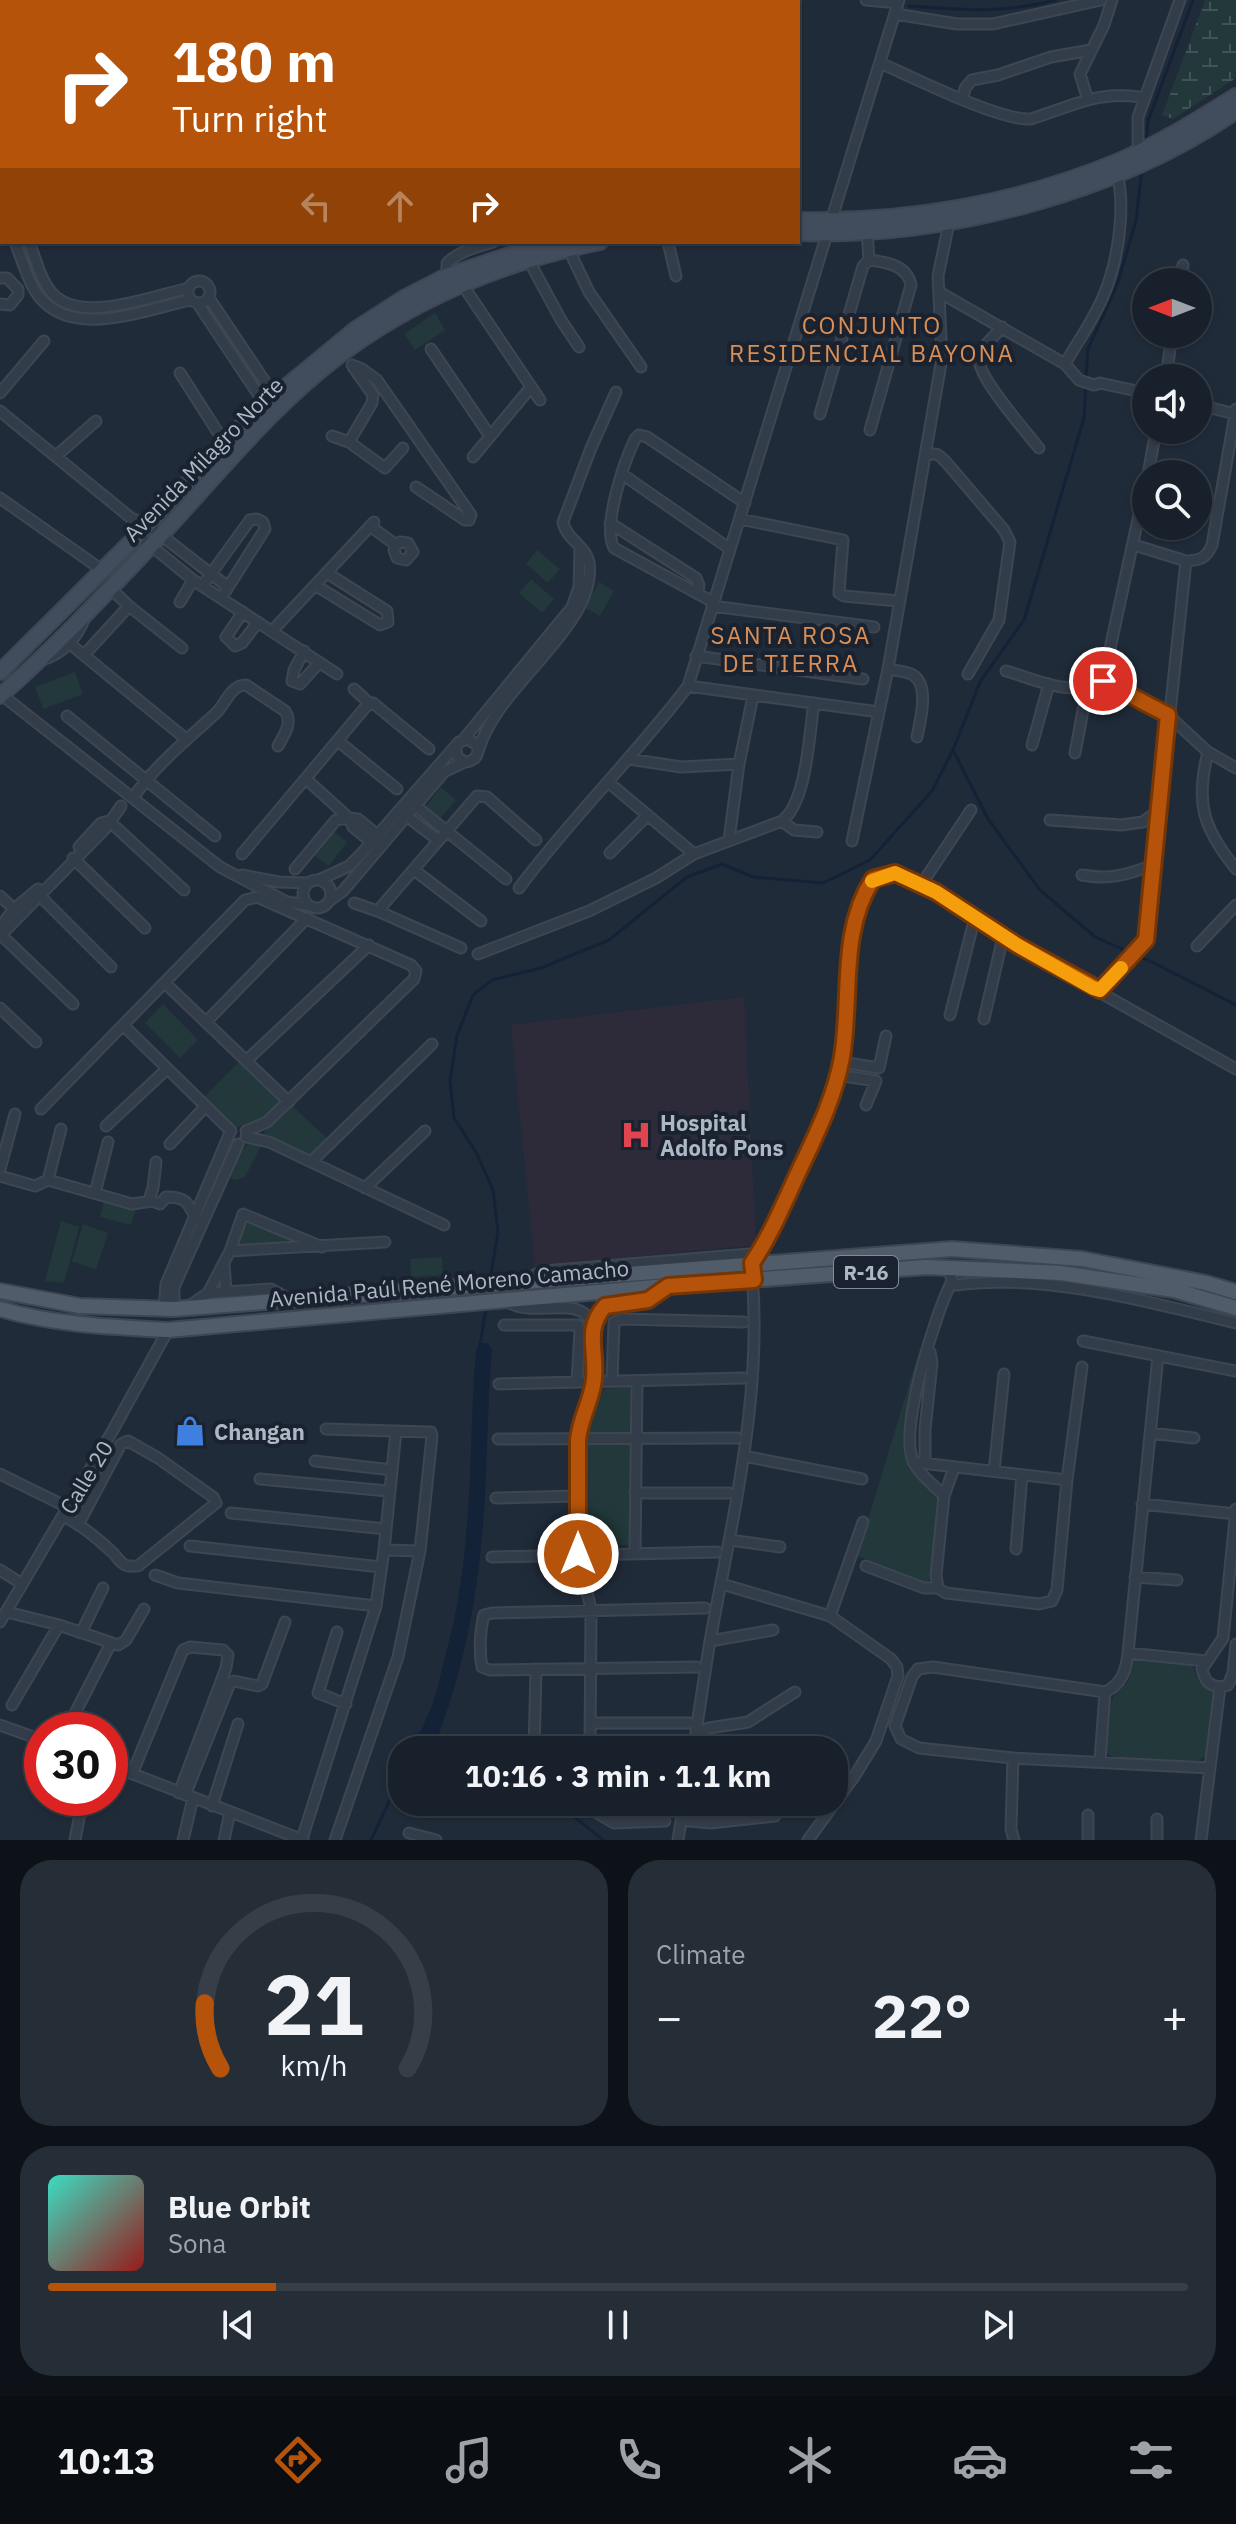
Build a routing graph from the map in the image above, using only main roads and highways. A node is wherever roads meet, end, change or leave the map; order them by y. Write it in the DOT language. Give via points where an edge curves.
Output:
graph roads {
  1 [pos="1236,96"];
  2 [pos="1236,111"];
  3 [pos="800,212"];
  4 [pos="950,215"];
  5 [pos="800,220"];
  6 [pos="825,225"];
  7 [pos="800,232"];
  8 [pos="542,244"];
  9 [pos="589,244"];
  10 [pos="145,536"];
  11 [pos="0,672"];
  12 [pos="1,696"];
  13 [pos="0,1291"];
  14 [pos="1236,1292"];
  15 [pos="1236,1308"];
  16 [pos="0,1309"];
  1 -- 4 [label="main road" via="1138,152 1067,181"];
  2 -- 4 [label="main road" via="1170,149 1068,193 1024,206"];
  3 -- 6 [label="main road"];
  4 -- 6 [label="main road"];
  4 -- 6 [label="main road" via="867,231"];
  5 -- 6 [label="main road"];
  6 -- 7 [label="main road"];
  8 -- 10 [label="main road, Avenida Milagro Norte" via="447,276 356,329 269,399"];
  9 -- 10 [label="main road, Avenida Milagro Norte" via="528,259 409,311 262,425 161,535"];
  10 -- 11 [label="main road, Avenida Milagro Norte" via="102,570"];
  10 -- 12 [label="main road, Avenida Milagro Norte" via="109,587"];
  13 -- 14 [label="main road, Avenida Paúl René Moreno Camacho / R-16" via="80,1306 175,1309 952,1249 1063,1257"];
  15 -- 16 [label="main road, Avenida Paúl René Moreno Camacho / R-16" via="1174,1290 950,1275 926,1267 168,1330 89,1325"];
}
